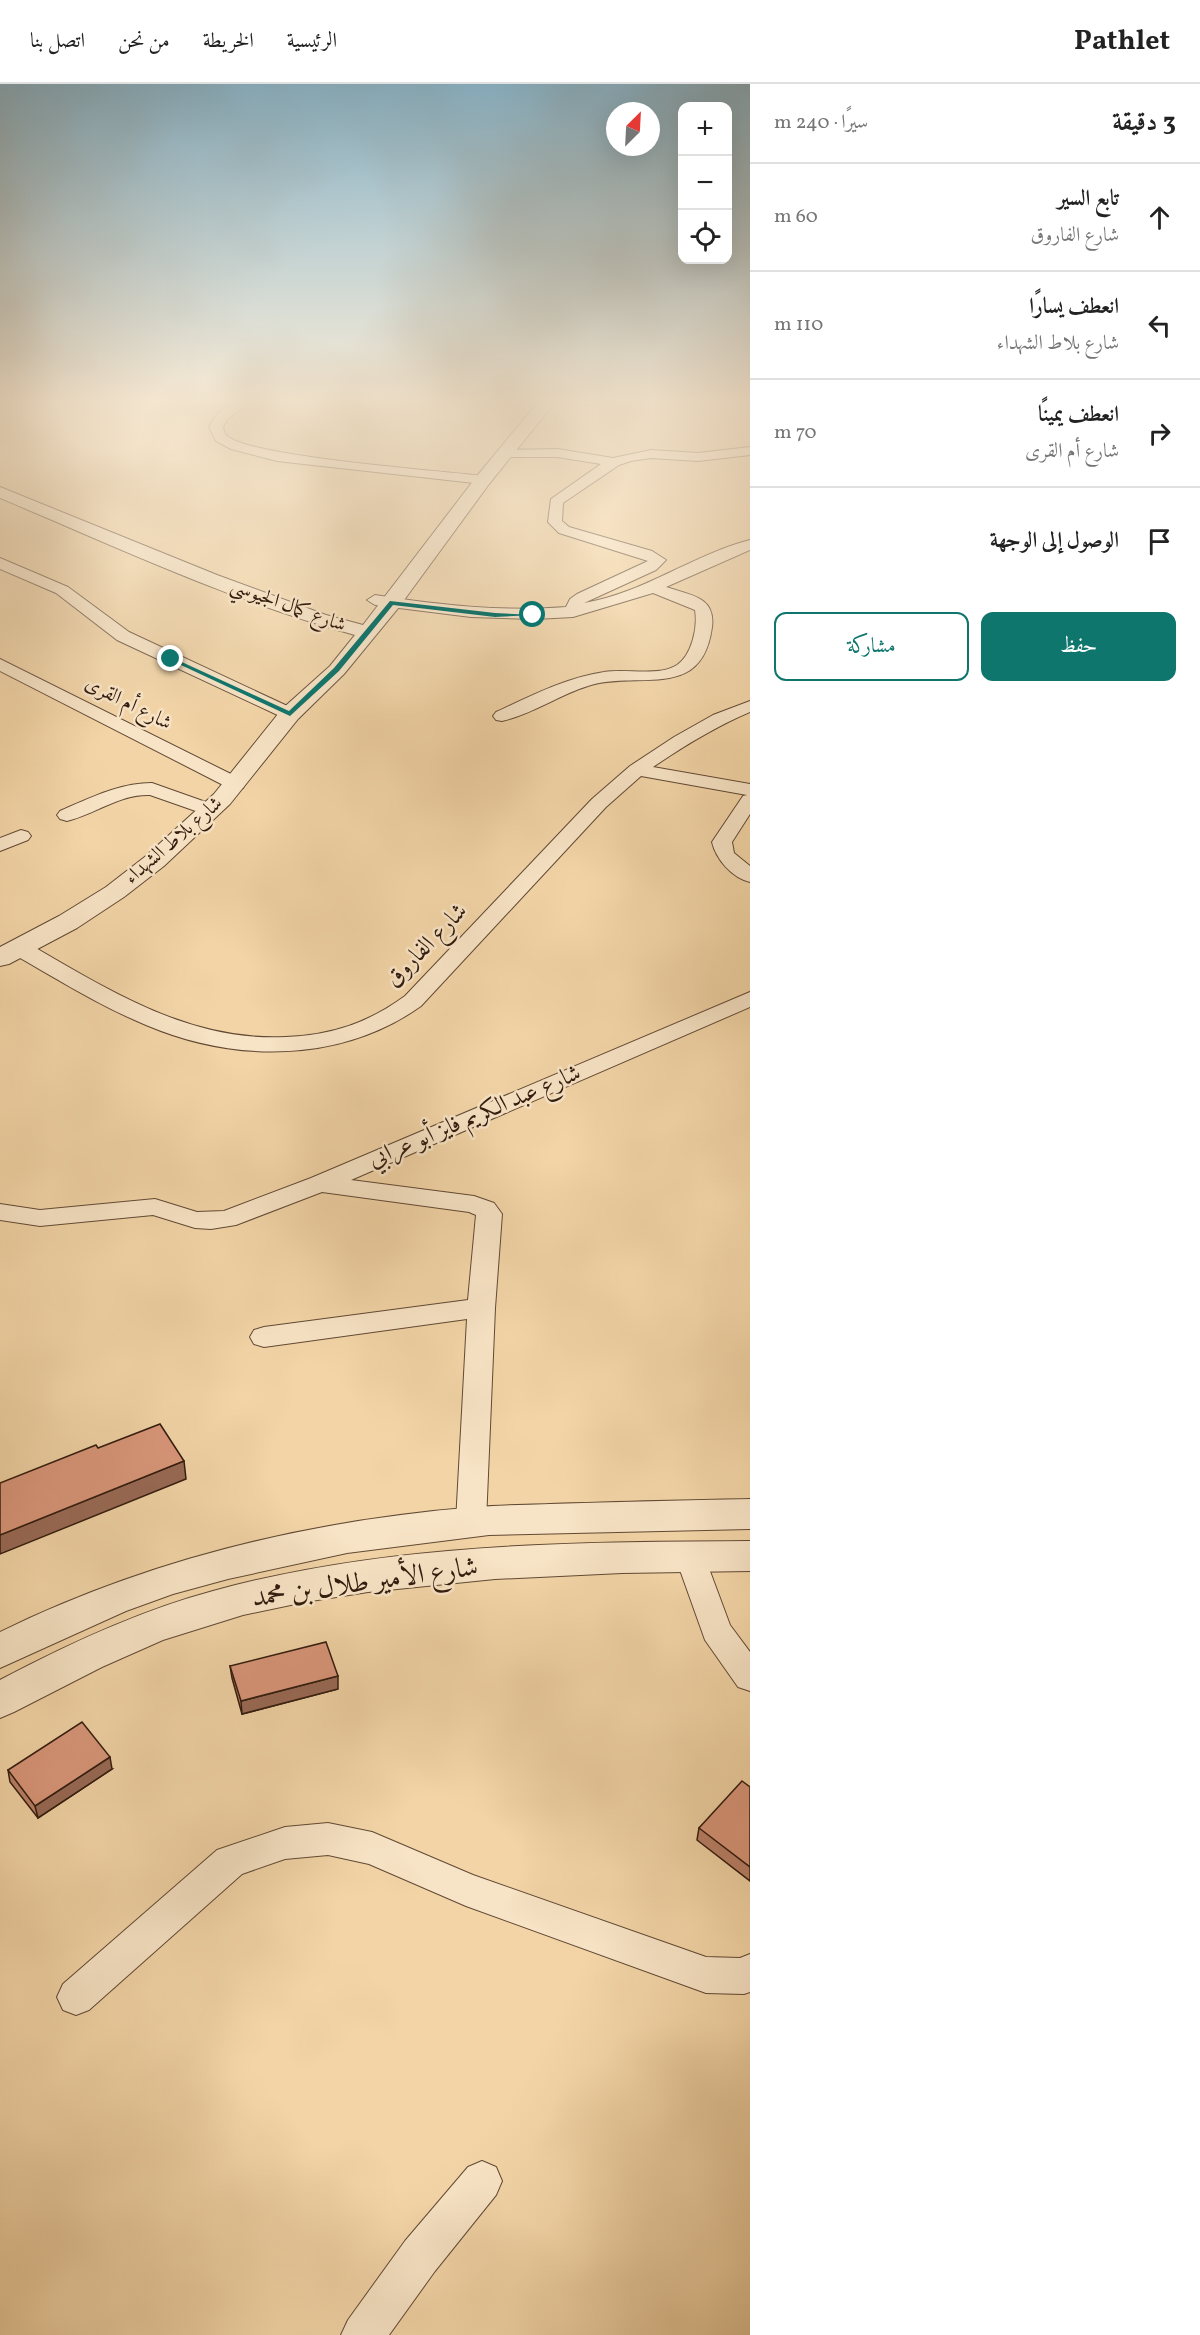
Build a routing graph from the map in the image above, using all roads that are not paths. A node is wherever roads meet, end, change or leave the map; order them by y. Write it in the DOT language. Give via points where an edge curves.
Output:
graph roads {
  1 [pos="34,506"];
  2 [pos="463,506"];
  3 [pos="556,506"];
  4 [pos="750,545"];
  5 [pos="0,563"];
  6 [pos="653,588"];
  7 [pos="383,601"];
  8 [pos="573,612"];
  9 [pos="354,635"];
  10 [pos="0,664"];
  11 [pos="750,706"];
  12 [pos="290,714"];
  13 [pos="502,716"];
  14 [pos="637,770"];
  15 [pos="236,784"];
  16 [pos="750,790"];
  17 [pos="750,800"];
  18 [pos="210,810"];
  19 [pos="67,815"];
  20 [pos="21,836"];
  21 [pos="0,845"];
  22 [pos="750,876"];
  23 [pos="10,953"];
  24 [pos="750,999"];
  25 [pos="320,1184"];
  26 [pos="0,1212"];
  27 [pos="481,1308"];
  28 [pos="264,1337"];
  29 [pos="750,1514"];
  30 [pos="471,1522"];
  31 [pos="690,1556"];
  32 [pos="750,1556"];
  33 [pos="0,1651"];
  34 [pos="750,1677"];
  35 [pos="0,1700"];
  36 [pos="750,1972"];
  37 [pos="76,1997"];
  38 [pos="482,2181"];
  39 [pos="363,2335"];
  1 -- 9 [label="street, شارع كمال الجيوسي" via="250,599"];
  2 -- 7 [label="street, شارع بلاط الشهداء" via="427,552 425,561"];
  3 -- 8 [label="street" via="555,522 564,530 657,559 583,597 576,602"];
  4 -- 6 [label="street"];
  5 -- 12 [label="street" via="63,590 123,636"];
  6 -- 8 [label="street"];
  6 -- 13 [label="street" via="703,609 704,624 695,654 686,667 575,683"];
  7 -- 8 [label="street" via="495,615"];
  7 -- 9 [label="street, شارع بلاط الشهداء"];
  9 -- 12 [label="street, شارع بلاط الشهداء" via="337,670"];
  10 -- 15 [label="street, شارع أم القرى"];
  11 -- 14 [label="street, شارع الفاروق" via="680,741"];
  12 -- 15 [label="street, شارع بلاط الشهداء"];
  14 -- 16 [label="street"];
  14 -- 23 [label="street, شارع الفاروق" via="549,854 413,1000 368,1030 284,1046 241,1045 201,1038 129,1011"];
  15 -- 18 [label="street, شارع بلاط الشهداء"];
  17 -- 22 [label="street" via="722,842 725,855"];
  18 -- 19 [label="street" via="143,788 131,789"];
  18 -- 23 [label="street, شارع بلاط الشهداء" via="115,892"];
  20 -- 21 [label="street"];
  24 -- 25 [label="street, شارع عبد الكريم فايز أبو عرابي"];
  25 -- 26 [label="street, شارع عبد الكريم فايز أبو عرابي" via="227,1218 195,1220 155,1207 40,1218"];
  25 -- 27 [label="street" via="474,1204 485,1209 489,1214"];
  27 -- 28 [label="street"];
  27 -- 30 [label="street"];
  29 -- 30 [label="street, شارع الأمير طلال بن محمد"];
  30 -- 33 [label="street, شارع الأمير طلال بن محمد" via="356,1537 235,1560 91,1607"];
  31 -- 32 [label="street, شارع الأمير طلال بن محمد"];
  31 -- 34 [label="street" via="716,1631"];
  31 -- 35 [label="street, شارع الأمير طلال بن محمد" via="456,1567 359,1578 242,1600 167,1622 103,1647"];
  36 -- 37 [label="street" via="744,1976 706,1975 466,1889 372,1848 328,1839 285,1843 230,1862"];
  38 -- 39 [label="street" via="420,2256"];
}
